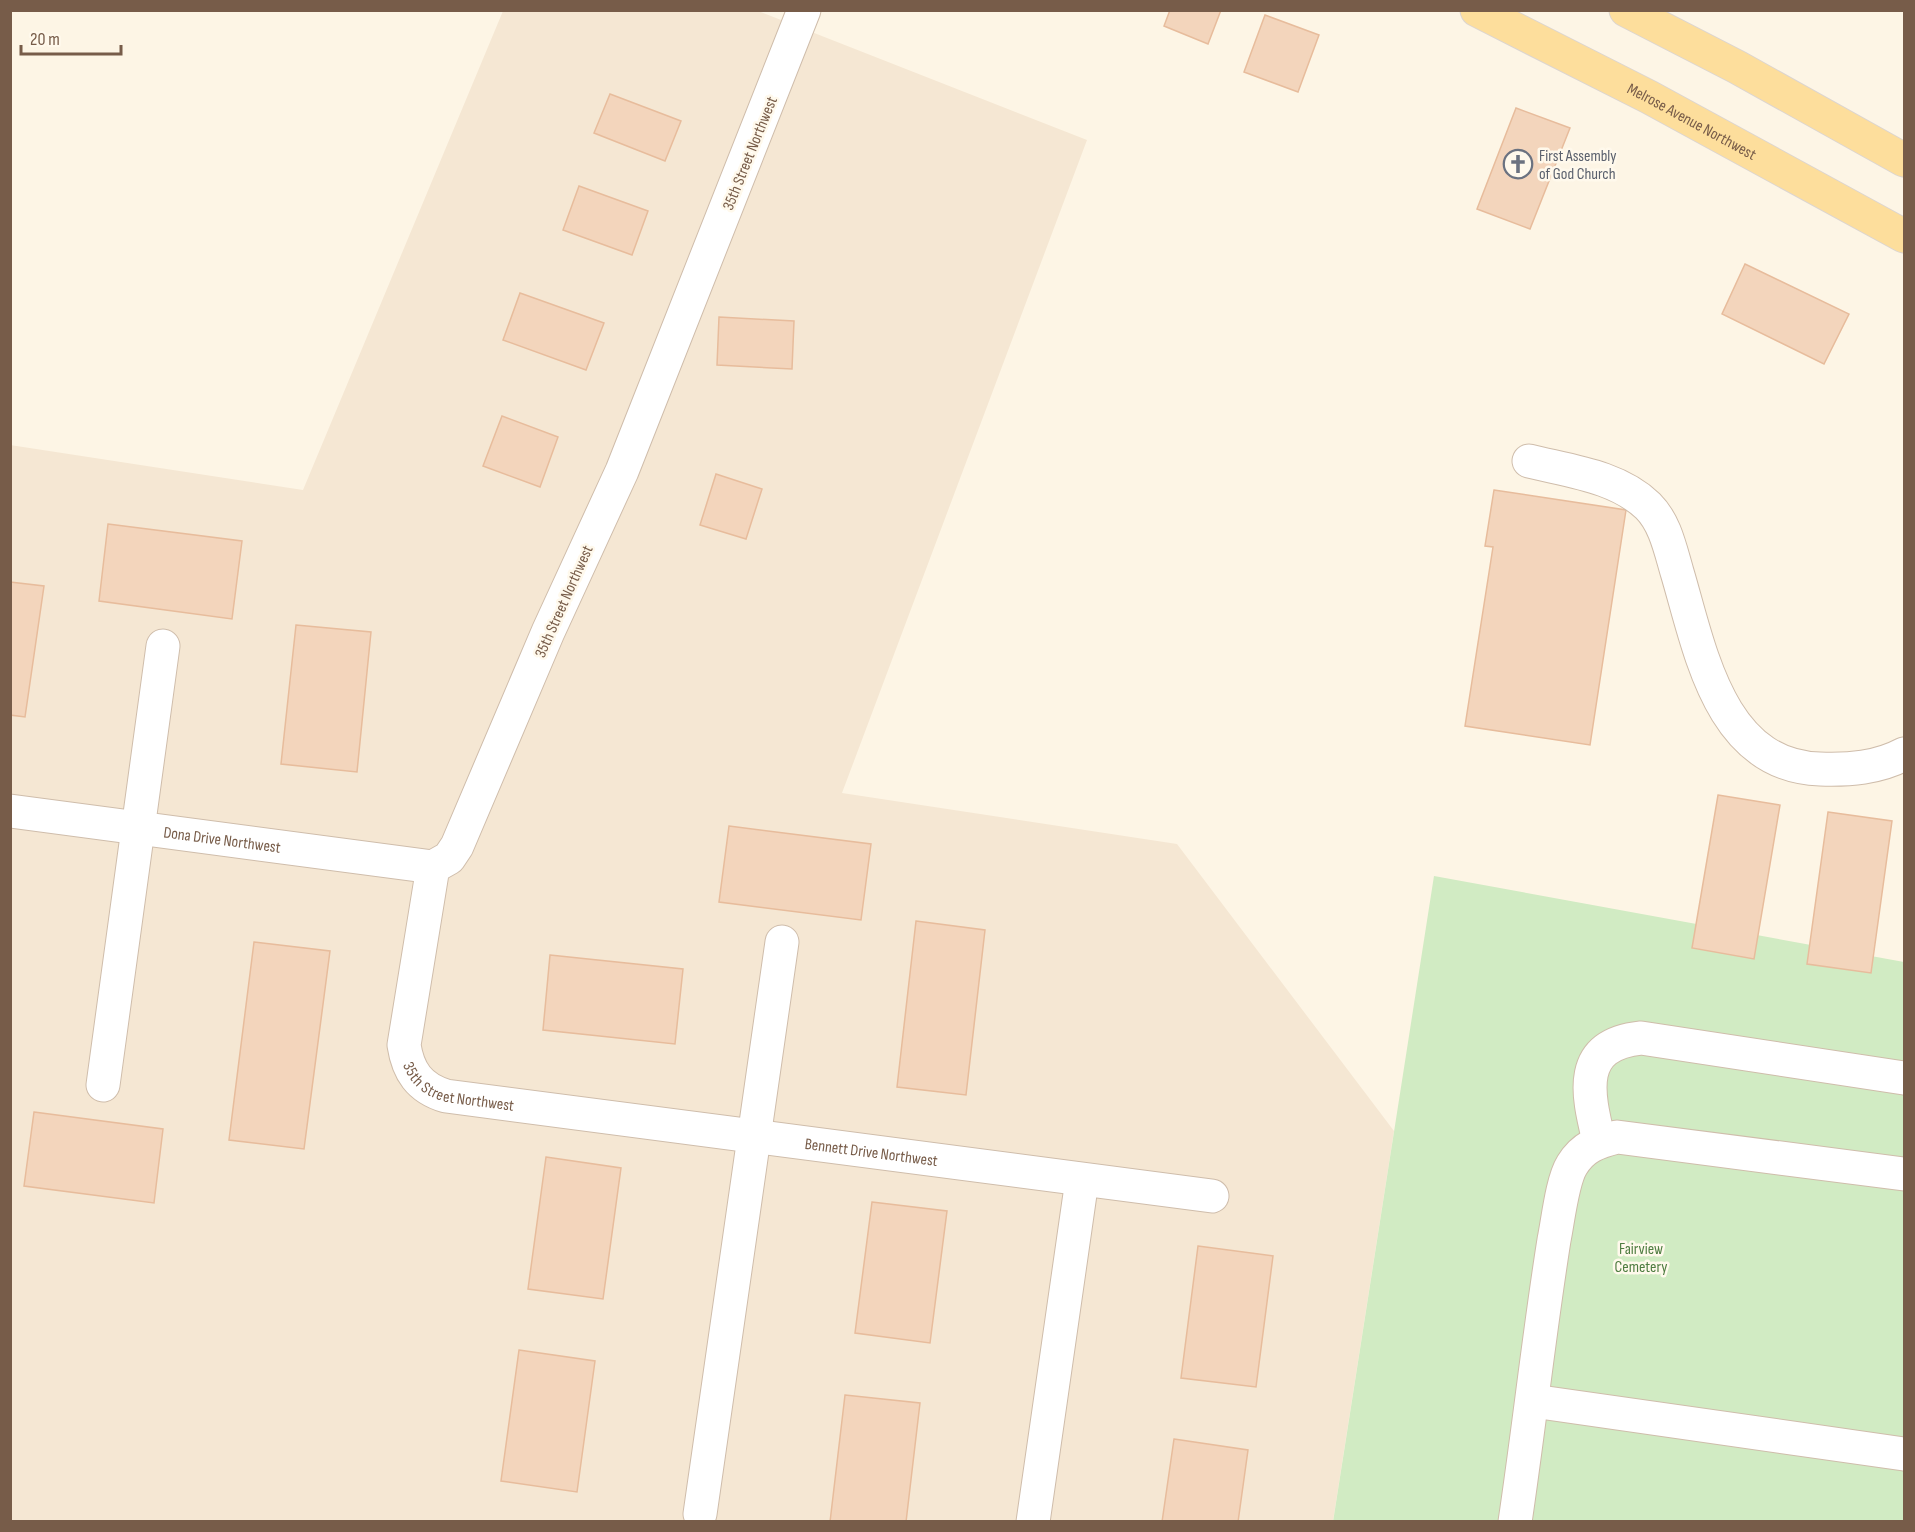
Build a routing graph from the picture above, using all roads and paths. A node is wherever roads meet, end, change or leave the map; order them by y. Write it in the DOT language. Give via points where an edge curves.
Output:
graph roads {
  1 [pos="804,10"];
  2 [pos="1477,10"];
  3 [pos="1626,10"];
  4 [pos="1905,160"];
  5 [pos="1905,236"];
  6 [pos="1529,461"];
  7 [pos="163,646"];
  8 [pos="1905,754"];
  9 [pos="10,811"];
  10 [pos="137,829"];
  11 [pos="433,867"];
  12 [pos="782,942"];
  13 [pos="1905,1078"];
  14 [pos="103,1085"];
  15 [pos="533,1107"];
  16 [pos="755,1137"];
  17 [pos="1599,1141"];
  18 [pos="1905,1174"];
  19 [pos="1082,1180"];
  20 [pos="1212,1196"];
  21 [pos="1533,1401"];
  22 [pos="1905,1454"];
  23 [pos="700,1514"];
  24 [pos="1033,1521"];
  25 [pos="1515,1521"];
  1 -- 11 [label="street, 35th Street Northwest" via="622,471 457,846 449,858"];
  2 -- 5 [label="main road, Melrose Avenue Northwest" via="1649,97"];
  3 -- 4 [label="main road"];
  6 -- 8 [label="street" via="1605,480 1626,489 1648,506 1665,530 1707,674 1730,717 1749,742 1774,759 1802,769 1846,770 1888,762"];
  7 -- 10 [label="street"];
  9 -- 10 [label="street, Dona Drive Northwest"];
  10 -- 11 [label="street, Dona Drive Northwest"];
  10 -- 14 [label="street"];
  11 -- 15 [label="street, 35th Street Northwest" via="404,1045 407,1064 418,1081 435,1092"];
  12 -- 16 [label="street"];
  13 -- 17 [label="street" via="1630,1039 1613,1045 1590,1073 1587,1094"];
  15 -- 16 [label="street, Bennett Drive Northwest"];
  16 -- 19 [label="street, Bennett Drive Northwest"];
  16 -- 23 [label="street"];
  17 -- 18 [label="street" via="1617,1137"];
  17 -- 21 [label="street" via="1583,1151 1570,1167 1545,1296"];
  19 -- 20 [label="street, Bennett Drive Northwest"];
  19 -- 24 [label="street"];
  21 -- 22 [label="street"];
  21 -- 25 [label="street"];
}
